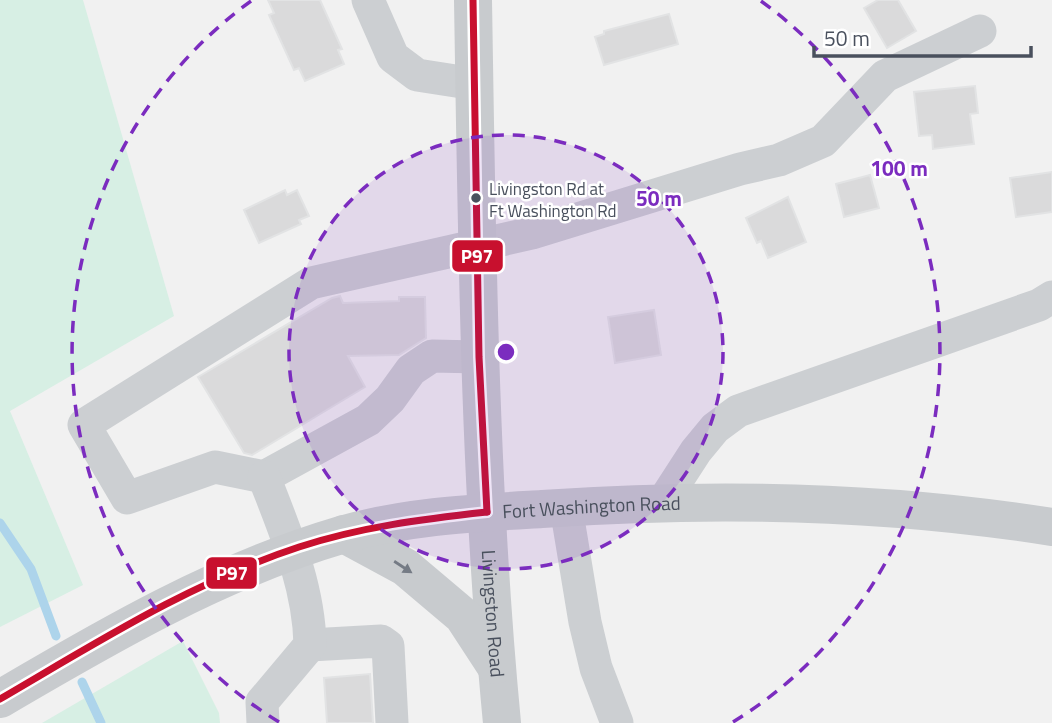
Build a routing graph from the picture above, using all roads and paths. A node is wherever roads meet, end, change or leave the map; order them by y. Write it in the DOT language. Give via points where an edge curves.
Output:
graph roads {
  1 [pos="368,0"];
  2 [pos="473,0"];
  3 [pos="980,31"];
  4 [pos="475,84"];
  5 [pos="477,247"];
  6 [pos="1052,297"];
  7 [pos="480,357"];
  8 [pos="264,477"];
  9 [pos="663,502"];
  10 [pos="566,507"];
  11 [pos="488,512"];
  12 [pos="1052,527"];
  13 [pos="344,534"];
  14 [pos="293,550"];
  15 [pos="310,645"];
  16 [pos="497,666"];
  17 [pos="0,699"];
  18 [pos="263,723"];
  19 [pos="391,723"];
  20 [pos="502,723"];
  21 [pos="617,723"];
  1 -- 4 [label="street" via="393,57 417,75"];
  2 -- 4 [label="main road, Livingston Road"];
  3 -- 5 [label="street" via="885,76 822,141 790,155"];
  4 -- 5 [label="main road, Livingston Road"];
  5 -- 7 [label="main road, Livingston Road"];
  5 -- 8 [label="street" via="311,283 84,425 127,498 215,467"];
  6 -- 9 [label="street" via="738,411 715,428 696,451"];
  7 -- 8 [label="street" via="432,356 411,370 368,420"];
  7 -- 11 [label="main road, Livingston Road"];
  8 -- 14 [label="street"];
  9 -- 10 [label="main road, Fort Washington Road"];
  9 -- 12 [label="main road, Fort Washington Road" via="909,508"];
  10 -- 11 [label="main road, Fort Washington Road"];
  10 -- 21 [label="street" via="584,622"];
  11 -- 13 [label="main road, Fort Washington Road" via="406,520"];
  11 -- 16 [label="main road, Livingston Road"];
  13 -- 14 [label="main road, Fort Washington Road"];
  13 -- 16 [label="main road, one-way" via="405,567 463,615"];
  14 -- 15 [label="street" via="310,619"];
  14 -- 17 [label="main road, Fort Washington Road" via="146,616"];
  15 -- 18 [label="street" via="262,702"];
  15 -- 19 [label="street" via="381,641 388,646"];
  16 -- 20 [label="main road, Livingston Road"];
}
